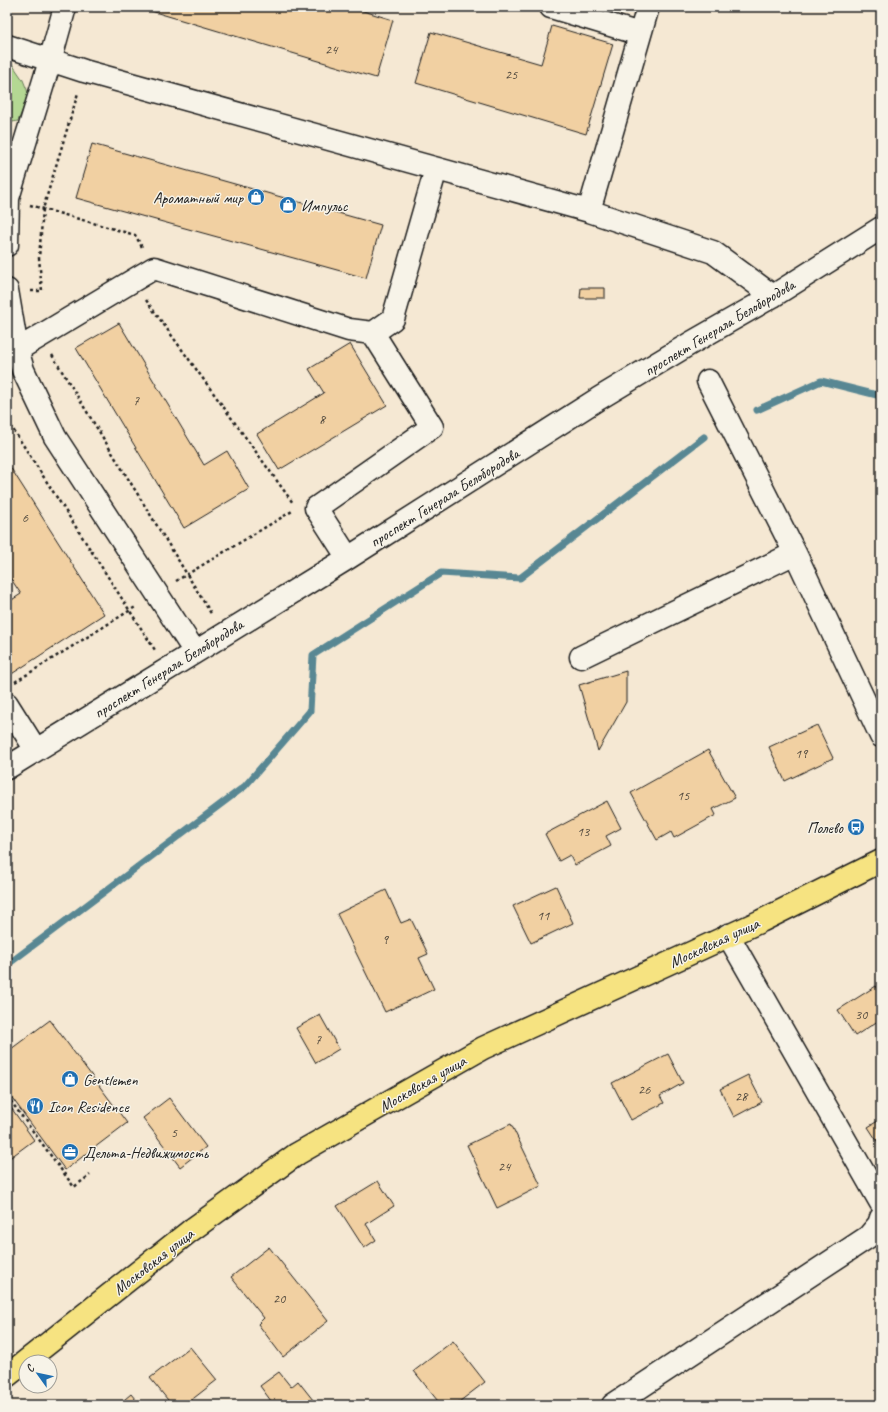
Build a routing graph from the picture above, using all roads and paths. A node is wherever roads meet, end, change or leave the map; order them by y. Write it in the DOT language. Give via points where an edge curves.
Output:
graph roads {
  1 [pos="65,7"];
  2 [pos="551,7"];
  3 [pos="648,7"];
  4 [pos="640,34"];
  5 [pos="7,46"];
  6 [pos="50,61"];
  7 [pos="84,71"];
  8 [pos="436,169"];
  9 [pos="8,198"];
  10 [pos="43,209"];
  11 [pos="589,211"];
  12 [pos="881,228"];
  13 [pos="7,245"];
  14 [pos="154,268"];
  15 [pos="133,281"];
  16 [pos="7,290"];
  17 [pos="42,291"];
  18 [pos="773,296"];
  19 [pos="373,333"];
  20 [pos="40,335"];
  21 [pos="12,353"];
  22 [pos="708,381"];
  23 [pos="7,420"];
  24 [pos="296,509"];
  25 [pos="795,553"];
  26 [pos="348,558"];
  27 [pos="213,616"];
  28 [pos="156,652"];
  29 [pos="194,652"];
  30 [pos="582,657"];
  31 [pos="7,704"];
  32 [pos="881,736"];
  33 [pos="36,750"];
  34 [pos="7,768"];
  35 [pos="881,861"];
  36 [pos="728,936"];
  37 [pos="7,1096"];
  38 [pos="90,1175"];
  39 [pos="881,1203"];
  40 [pos="881,1218"];
  41 [pos="7,1376"];
  42 [pos="613,1405"];
  1 -- 6 [label="street"];
  2 -- 4 [label="street"];
  3 -- 4 [label="street"];
  4 -- 11 [label="street"];
  5 -- 6 [label="street"];
  6 -- 7 [label="street"];
  6 -- 9 [label="street"];
  7 -- 8 [label="street"];
  7 -- 10 [label="path"];
  8 -- 11 [label="street"];
  8 -- 19 [label="street" via="393,319"];
  9 -- 10 [label="path"];
  9 -- 13 [label="street"];
  10 -- 14 [label="path" via="135,235"];
  10 -- 17 [label="path" via="39,258"];
  11 -- 18 [label="street" via="713,252"];
  12 -- 18 [label="street, проспект Генерала Белобородова"];
  14 -- 15 [label="street"];
  14 -- 19 [label="street" via="349,330"];
  15 -- 20 [label="street"];
  15 -- 24 [label="path"];
  16 -- 21 [label="street"];
  18 -- 26 [label="street, проспект Генерала Белобородова" via="598,399"];
  19 -- 26 [label="street" via="432,426 316,508"];
  20 -- 21 [label="street"];
  20 -- 27 [label="path"];
  21 -- 29 [label="street" via="24,370 55,437"];
  22 -- 25 [label="street"];
  23 -- 28 [label="path"];
  25 -- 30 [label="street"];
  25 -- 32 [label="street"];
  26 -- 29 [label="street, проспект Генерала Белобородова"];
  29 -- 33 [label="street, проспект Генерала Белобородова"];
  31 -- 33 [label="street"];
  33 -- 34 [label="street, проспект Генерала Белобородова"];
  35 -- 36 [label="main road, Московская улица"];
  36 -- 39 [label="street"];
  36 -- 41 [label="main road, Московская улица" via="482,1048 297,1154 190,1231"];
  37 -- 38 [label="path" via="74,1187"];
  40 -- 42 [label="street" via="868,1237"];
}
